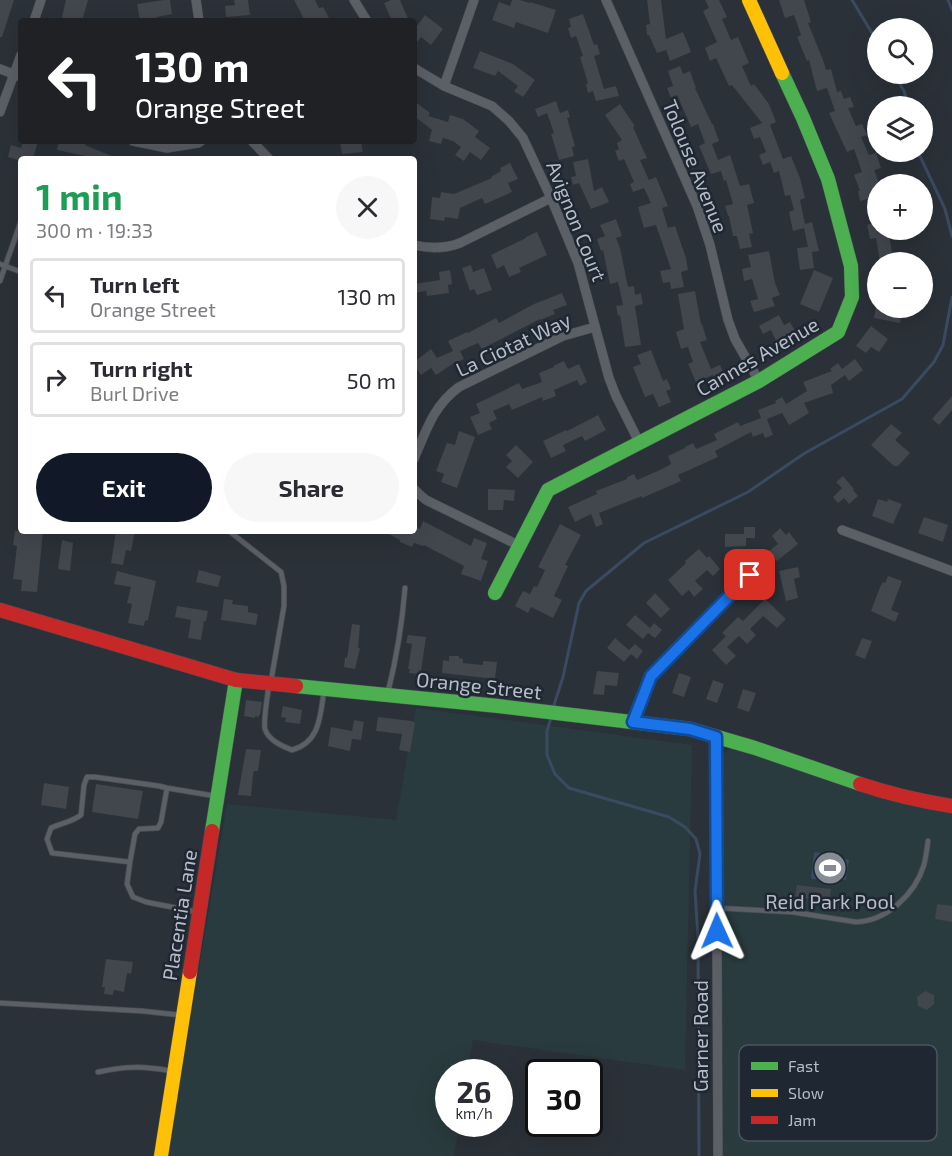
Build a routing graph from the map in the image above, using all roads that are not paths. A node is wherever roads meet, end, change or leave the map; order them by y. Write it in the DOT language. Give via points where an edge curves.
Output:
graph roads {
  1 [pos="42,0"];
  2 [pos="196,0"];
  3 [pos="354,0"];
  4 [pos="474,0"];
  5 [pos="606,0"];
  6 [pos="749,0"];
  7 [pos="35,18"];
  8 [pos="199,18"];
  9 [pos="365,18"];
  10 [pos="0,69"];
  11 [pos="417,70"];
  12 [pos="17,76"];
  13 [pos="444,86"];
  14 [pos="0,112"];
  15 [pos="148,144"];
  16 [pos="192,144"];
  17 [pos="255,144"];
  18 [pos="266,156"];
  19 [pos="551,198"];
  20 [pos="18,228"];
  21 [pos="417,245"];
  22 [pos="3,265"];
  23 [pos="18,271"];
  24 [pos="0,281"];
  25 [pos="595,327"];
  26 [pos="759,381"];
  27 [pos="639,442"];
  28 [pos="417,452"];
  29 [pos="417,492"];
  30 [pos="842,530"];
  31 [pos="233,534"];
  32 [pos="520,546"];
  33 [pos="952,571"];
  34 [pos="750,575"];
  35 [pos="405,588"];
  36 [pos="495,593"];
  37 [pos="0,610"];
  38 [pos="236,680"];
  39 [pos="270,683"];
  40 [pos="325,689"];
  41 [pos="387,695"];
  42 [pos="633,722"];
  43 [pos="716,737"];
  44 [pos="167,788"];
  45 [pos="218,796"];
  46 [pos="952,806"];
  47 [pos="928,842"];
  48 [pos="130,862"];
  49 [pos="717,908"];
  50 [pos="199,912"];
  51 [pos="0,1004"];
  52 [pos="183,1016"];
  53 [pos="98,1072"];
  54 [pos="174,1072"];
  55 [pos="161,1156"];
  56 [pos="718,1156"];
  1 -- 7 [label="street"];
  2 -- 8 [label="street"];
  3 -- 9 [label="street"];
  4 -- 13 [label="street"];
  5 -- 26 [label="street, Tolouse Avenue" via="697,206 728,320"];
  6 -- 26 [label="street, Cannes Avenue" via="828,179 851,266 852,297 838,332"];
  10 -- 12 [label="street"];
  11 -- 13 [label="street, Avignon Court"];
  12 -- 14 [label="street"];
  13 -- 19 [label="street, Avignon Court" via="492,106 509,121 523,138"];
  15 -- 16 [label="street" via="167,148"];
  17 -- 18 [label="street"];
  19 -- 21 [label="street" via="449,247"];
  19 -- 25 [label="street, Avignon Court" via="578,263"];
  20 -- 22 [label="lane"];
  22 -- 23 [label="lane"];
  22 -- 24 [label="lane"];
  25 -- 27 [label="street, Avignon Court" via="609,378"];
  25 -- 28 [label="street, La Ciotat Way" via="563,336 459,387 434,413"];
  26 -- 27 [label="street, Cannes Avenue"];
  27 -- 32 [label="street, Cannes Avenue" via="548,490"];
  29 -- 32 [label="street"];
  30 -- 33 [label="street"];
  31 -- 39 [label="lane" via="281,572 284,606"];
  32 -- 36 [label="street, Cannes Avenue"];
  34 -- 42 [label="street" via="651,676"];
  35 -- 41 [label="lane" via="402,628"];
  37 -- 38 [label="street, Orange Street"];
  38 -- 39 [label="street, Orange Street"];
  38 -- 45 [label="street, Placentia Lane"];
  39 -- 40 [label="street, Orange Street"];
  39 -- 40 [label="lane" via="264,728 278,744 291,750 303,747 314,737"];
  40 -- 41 [label="street, Orange Street"];
  41 -- 42 [label="street, Orange Street"];
  42 -- 43 [label="street, Orange Street" via="690,729"];
  43 -- 46 [label="street, Orange Street" via="886,793"];
  43 -- 49 [label="street, Garner Road"];
  44 -- 45 [label="lane"];
  44 -- 48 [label="lane" via="158,828 139,829"];
  44 -- 48 [label="lane" via="87,777 81,814 71,822 51,828 47,839 52,852"];
  45 -- 50 [label="street, Placentia Lane"];
  47 -- 49 [label="lane" via="925,862 914,886 890,911 876,919 856,922 792,912"];
  48 -- 50 [label="lane" via="127,884 133,897"];
  49 -- 56 [label="street, Garner Road"];
  50 -- 52 [label="street, Placentia Lane"];
  51 -- 52 [label="lane"];
  52 -- 54 [label="street, Placentia Lane"];
  53 -- 54 [label="lane" via="120,1067"];
  54 -- 55 [label="street, Placentia Lane"];
}
